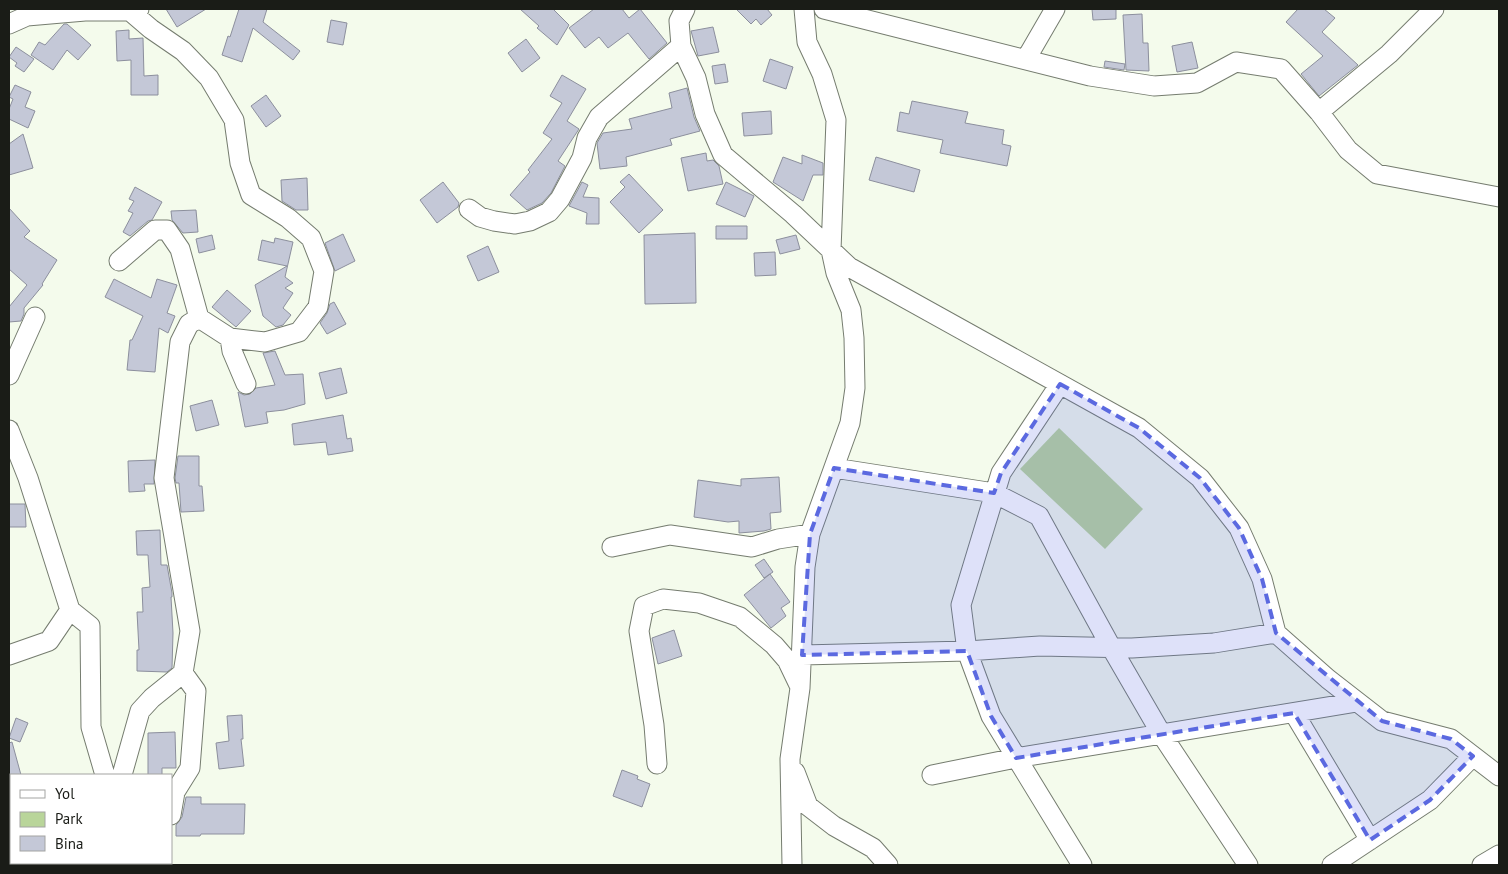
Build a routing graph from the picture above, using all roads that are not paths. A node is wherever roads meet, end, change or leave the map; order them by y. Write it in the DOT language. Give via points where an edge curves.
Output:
graph roads {
  1 [pos="683,9"];
  2 [pos="804,9"];
  3 [pos="824,9"];
  4 [pos="1055,9"];
  5 [pos="1434,9"];
  6 [pos="135,10"];
  7 [pos="9,24"];
  8 [pos="681,46"];
  9 [pos="1026,59"];
  10 [pos="1320,112"];
  11 [pos="1499,198"];
  12 [pos="469,208"];
  13 [pos="831,250"];
  14 [pos="119,261"];
  15 [pos="35,317"];
  16 [pos="199,318"];
  17 [pos="230,338"];
  18 [pos="9,375"];
  19 [pos="246,384"];
  20 [pos="1060,384"];
  21 [pos="9,430"];
  22 [pos="834,468"];
  23 [pos="994,493"];
  24 [pos="810,534"];
  25 [pos="612,547"];
  26 [pos="70,610"];
  27 [pos="1276,633"];
  28 [pos="1111,647"];
  29 [pos="967,651"];
  30 [pos="9,655"];
  31 [pos="802,655"];
  32 [pos="183,672"];
  33 [pos="800,688"];
  34 [pos="1357,702"];
  35 [pos="1294,713"];
  36 [pos="1162,735"];
  37 [pos="1473,756"];
  38 [pos="1016,758"];
  39 [pos="790,759"];
  40 [pos="657,764"];
  41 [pos="105,774"];
  42 [pos="122,774"];
  43 [pos="932,775"];
  44 [pos="1499,776"];
  45 [pos="172,809"];
  46 [pos="1370,840"];
  47 [pos="1499,855"];
  48 [pos="792,865"];
  49 [pos="888,865"];
  50 [pos="1082,865"];
  51 [pos="1248,865"];
  52 [pos="1332,865"];
  53 [pos="1482,865"];
  1 -- 8 [label="street" via="678,21"];
  2 -- 13 [label="street" via="807,42 822,74 836,120"];
  3 -- 9 [label="street"];
  4 -- 9 [label="street"];
  5 -- 10 [label="street" via="1389,54"];
  6 -- 7 [label="street" via="27,16"];
  6 -- 17 [label="street" via="151,29 183,51 209,78 234,120 240,163 251,195 288,218 311,238 324,271 318,307 299,332 265,342"];
  8 -- 12 [label="street" via="599,117 587,138 582,158 560,199 549,212 515,224 480,217"];
  8 -- 13 [label="street" via="723,155"];
  9 -- 10 [label="street" via="1090,76 1154,86 1197,83 1236,62 1281,69"];
  10 -- 11 [label="street" via="1348,150 1377,174"];
  13 -- 20 [label="street" via="850,267"];
  13 -- 22 [label="street" via="836,273 851,310 854,338 850,423"];
  14 -- 16 [label="street" via="155,230 167,230 180,249"];
  15 -- 18 [label="street"];
  16 -- 17 [label="street"];
  16 -- 32 [label="street" via="190,324 180,342 164,478 190,631"];
  17 -- 19 [label="street"];
  20 -- 23 [label="street" via="1001,473"];
  20 -- 27 [label="street" via="1139,428 1200,478 1239,528 1262,579"];
  21 -- 26 [label="street" via="28,478"];
  22 -- 23 [label="street"];
  22 -- 24 [label="street"];
  23 -- 28 [label="street" via="1039,516"];
  23 -- 29 [label="street" via="961,605"];
  24 -- 25 [label="street" via="752,547 670,535"];
  24 -- 31 [label="street" via="805,567"];
  26 -- 30 [label="street" via="49,641"];
  26 -- 41 [label="street" via="90,626 91,726"];
  27 -- 28 [label="street" via="1214,643"];
  27 -- 34 [label="street"];
  28 -- 29 [label="street" via="1040,646"];
  28 -- 36 [label="street"];
  29 -- 31 [label="street"];
  29 -- 38 [label="street" via="990,716"];
  31 -- 33 [label="street"];
  32 -- 42 [label="street" via="140,711"];
  32 -- 45 [label="street" via="196,691 190,768 175,792"];
  33 -- 39 [label="street"];
  33 -- 40 [label="street" via="787,660 740,617 699,602 663,599 644,606 639,631"];
  34 -- 35 [label="street"];
  34 -- 37 [label="street" via="1382,721 1451,739"];
  35 -- 36 [label="street"];
  35 -- 46 [label="street"];
  36 -- 38 [label="street"];
  36 -- 51 [label="street"];
  37 -- 44 [label="street"];
  37 -- 46 [label="street" via="1430,800"];
  38 -- 43 [label="street"];
  38 -- 50 [label="street"];
  39 -- 48 [label="street"];
  39 -- 49 [label="street" via="808,806 834,826 873,848"];
  46 -- 52 [label="street"];
  47 -- 53 [label="street"];
}
